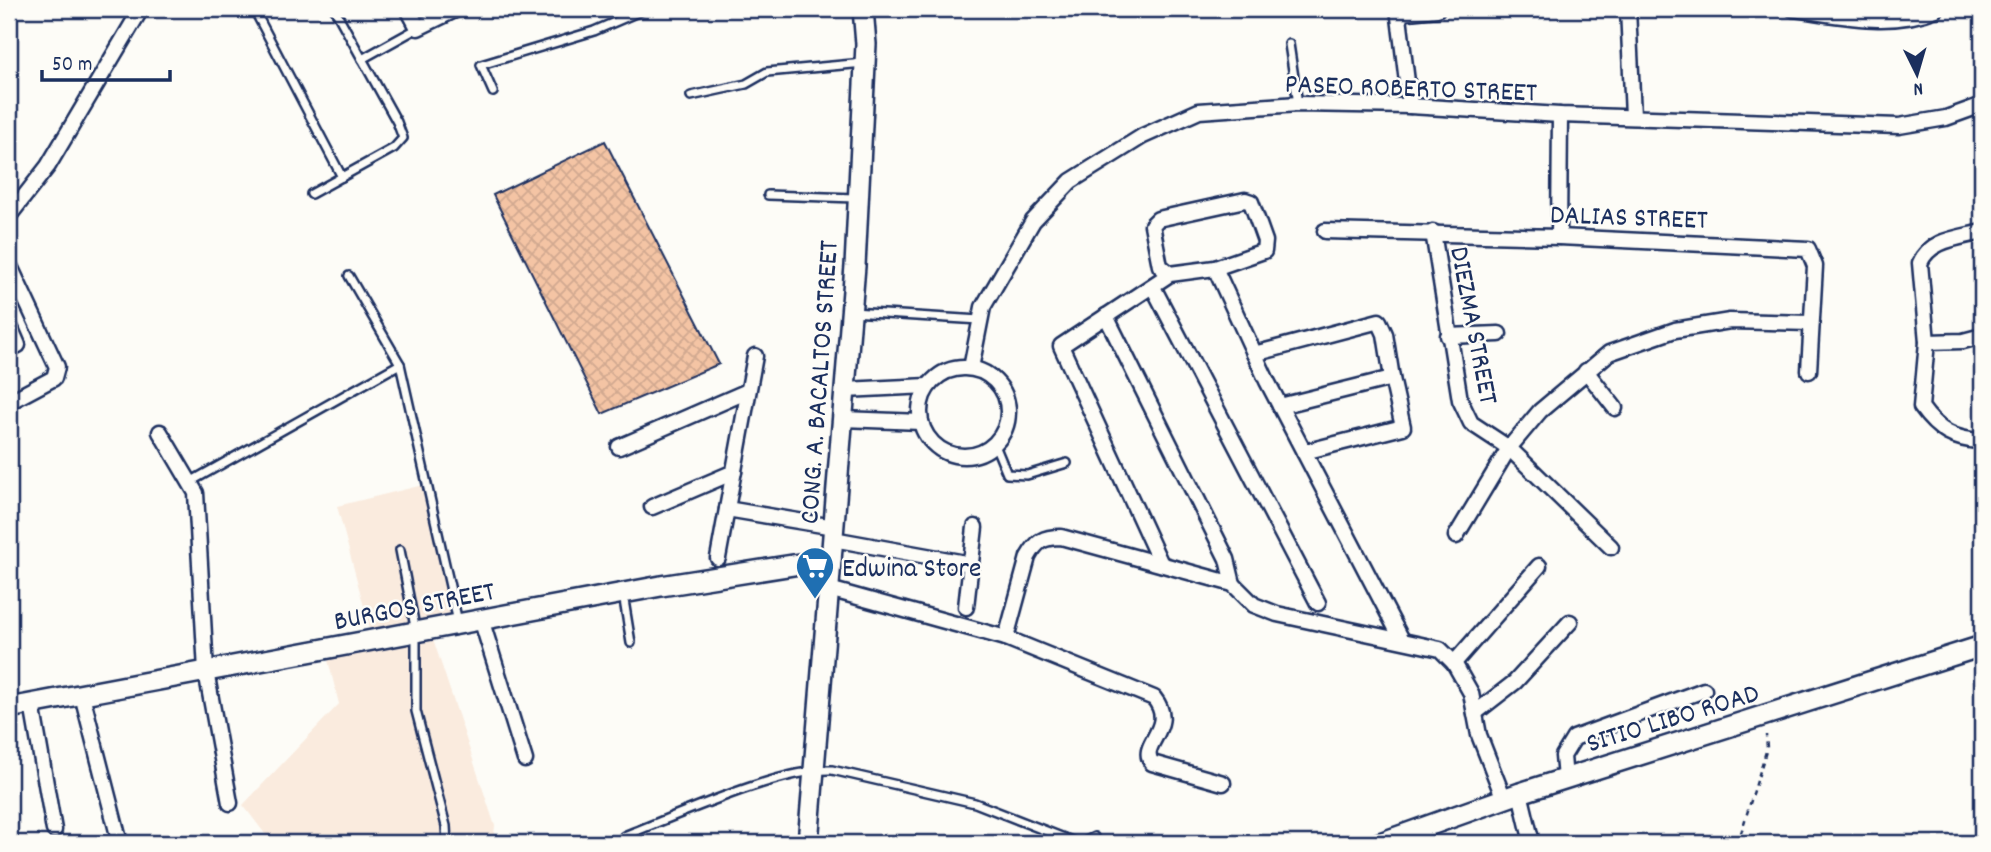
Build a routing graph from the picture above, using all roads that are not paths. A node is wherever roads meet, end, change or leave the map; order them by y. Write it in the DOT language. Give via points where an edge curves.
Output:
graph roads {
  1 [pos="141,9"];
  2 [pos="408,9"];
  3 [pos="457,9"];
  4 [pos="645,9"];
  5 [pos="863,9"];
  6 [pos="1437,9"];
  7 [pos="1628,9"];
  8 [pos="1793,9"];
  9 [pos="1936,9"];
  10 [pos="335,10"];
  11 [pos="1398,11"];
  12 [pos="257,15"];
  13 [pos="418,29"];
  14 [pos="1289,44"];
  15 [pos="362,59"];
  16 [pos="865,64"];
  17 [pos="493,92"];
  18 [pos="691,96"];
  19 [pos="1298,104"];
  20 [pos="1982,105"];
  21 [pos="1410,106"];
  22 [pos="1560,116"];
  23 [pos="1633,116"];
  24 [pos="342,177"];
  25 [pos="311,194"];
  26 [pos="768,195"];
  27 [pos="859,198"];
  28 [pos="9,216"];
  29 [pos="1325,231"];
  30 [pos="1433,232"];
  31 [pos="1982,232"];
  32 [pos="1559,237"];
  33 [pos="9,264"];
  34 [pos="1215,268"];
  35 [pos="1170,274"];
  36 [pos="349,276"];
  37 [pos="1153,286"];
  38 [pos="852,312"];
  39 [pos="1106,316"];
  40 [pos="980,320"];
  41 [pos="1811,323"];
  42 [pos="9,324"];
  43 [pos="1499,334"];
  44 [pos="1982,335"];
  45 [pos="1448,336"];
  46 [pos="1927,342"];
  47 [pos="9,349"];
  48 [pos="1254,354"];
  49 [pos="755,356"];
  50 [pos="400,364"];
  51 [pos="971,368"];
  52 [pos="1587,371"];
  53 [pos="1809,371"];
  54 [pos="1392,378"];
  55 [pos="928,386"];
  56 [pos="845,390"];
  57 [pos="748,391"];
  58 [pos="9,402"];
  59 [pos="1280,406"];
  60 [pos="1615,408"];
  61 [pos="843,419"];
  62 [pos="921,422"];
  63 [pos="160,432"];
  64 [pos="1982,441"];
  65 [pos="995,445"];
  66 [pos="619,447"];
  67 [pos="1509,448"];
  68 [pos="1304,452"];
  69 [pos="1067,463"];
  70 [pos="734,472"];
  71 [pos="190,482"];
  72 [pos="652,508"];
  73 [pos="727,509"];
  74 [pos="975,527"];
  75 [pos="834,533"];
  76 [pos="1456,536"];
  77 [pos="1611,547"];
  78 [pos="400,550"];
  79 [pos="718,558"];
  80 [pos="831,559"];
  81 [pos="971,564"];
  82 [pos="1161,564"];
  83 [pos="1539,566"];
  84 [pos="1233,584"];
  85 [pos="829,589"];
  86 [pos="623,593"];
  87 [pos="1318,603"];
  88 [pos="966,607"];
  89 [pos="481,620"];
  90 [pos="1570,622"];
  91 [pos="459,624"];
  92 [pos="416,632"];
  93 [pos="1006,638"];
  94 [pos="1402,640"];
  95 [pos="631,643"];
  96 [pos="1982,646"];
  97 [pos="1454,663"];
  98 [pos="206,671"];
  99 [pos="1704,690"];
  100 [pos="82,695"];
  101 [pos="32,704"];
  102 [pos="9,708"];
  103 [pos="1475,713"];
  104 [pos="525,760"];
  105 [pos="816,769"];
  106 [pos="1565,779"];
  107 [pos="1223,783"];
  108 [pos="1512,796"];
  109 [pos="230,803"];
  110 [pos="54,830"];
  111 [pos="624,835"];
  112 [pos="1094,837"];
  113 [pos="120,843"];
  114 [pos="447,843"];
  115 [pos="808,843"];
  116 [pos="1080,843"];
  117 [pos="1380,843"];
  118 [pos="1532,843"];
  1 -- 28 [label="street" via="48,166"];
  2 -- 13 [label="street"];
  3 -- 13 [label="street"];
  4 -- 17 [label="lane" via="594,31 481,65"];
  5 -- 16 [label="street, CONG. A. BACALTOS STREET"];
  6 -- 11 [label="street"];
  7 -- 23 [label="street"];
  8 -- 9 [label="street" via="1875,20"];
  10 -- 15 [label="lane"];
  11 -- 21 [label="street"];
  12 -- 24 [label="lane"];
  13 -- 15 [label="lane"];
  14 -- 19 [label="lane"];
  15 -- 24 [label="lane" via="403,138 394,148"];
  16 -- 18 [label="lane" via="767,72 746,84"];
  16 -- 27 [label="street, CONG. A. BACALTOS STREET"];
  19 -- 21 [label="street, PASEO ROBERTO STREET"];
  19 -- 40 [label="street, PASEO ROBERTO STREET" via="1199,111 1143,136 1071,181 1033,221 982,307"];
  20 -- 23 [label="street, PASEO ROBERTO STREET" via="1947,118 1899,126"];
  21 -- 22 [label="street, PASEO ROBERTO STREET"];
  22 -- 23 [label="street, PASEO ROBERTO STREET"];
  22 -- 32 [label="street"];
  24 -- 25 [label="lane"];
  26 -- 27 [label="lane"];
  27 -- 38 [label="street, CONG. A. BACALTOS STREET"];
  29 -- 30 [label="street, DALIAS STREET"];
  30 -- 32 [label="street, DALIAS STREET"];
  30 -- 45 [label="street, DIEZMA STREET"];
  31 -- 46 [label="street" via="1926,251 1920,263"];
  32 -- 41 [label="street, DALIAS STREET" via="1808,249 1815,266"];
  33 -- 58 [label="street" via="57,367 54,378"];
  34 -- 35 [label="street"];
  34 -- 35 [label="street" via="1264,251 1265,241 1251,202 1158,219 1152,225 1160,266"];
  34 -- 48 [label="street"];
  35 -- 37 [label="street"];
  36 -- 50 [label="lane"];
  37 -- 39 [label="street"];
  37 -- 87 [label="street"];
  38 -- 40 [label="lane"];
  38 -- 56 [label="street, CONG. A. BACALTOS STREET"];
  39 -- 82 [label="street" via="1061,346"];
  39 -- 84 [label="street" via="1212,527"];
  40 -- 51 [label="street, PASEO ROBERTO STREET"];
  41 -- 52 [label="street" via="1730,321 1675,330 1609,353"];
  41 -- 53 [label="street, DALIAS STREET"];
  42 -- 47 [label="street" via="18,345"];
  43 -- 45 [label="street"];
  44 -- 46 [label="street" via="1963,341"];
  45 -- 67 [label="street, DIEZMA STREET" via="1460,400 1471,423"];
  46 -- 64 [label="street" via="1921,407 1948,435"];
  48 -- 54 [label="street" via="1379,321"];
  48 -- 59 [label="street"];
  49 -- 57 [label="street"];
  50 -- 71 [label="lane"];
  50 -- 91 [label="lane"];
  51 -- 55 [label="street" via="940,375"];
  51 -- 65 [label="street" via="987,374 1007,399 1009,415"];
  52 -- 60 [label="street"];
  52 -- 67 [label="street" via="1540,411"];
  54 -- 59 [label="street"];
  54 -- 68 [label="street" via="1403,427"];
  55 -- 56 [label="street"];
  55 -- 62 [label="street" via="921,403"];
  56 -- 61 [label="street, CONG. A. BACALTOS STREET"];
  57 -- 66 [label="street"];
  57 -- 70 [label="street"];
  59 -- 68 [label="street"];
  61 -- 62 [label="street"];
  61 -- 75 [label="street, CONG. A. BACALTOS STREET"];
  62 -- 65 [label="street" via="934,445 945,452 971,456"];
  63 -- 71 [label="street"];
  65 -- 69 [label="lane" via="1007,474 1027,475"];
  67 -- 76 [label="street"];
  67 -- 77 [label="street"];
  68 -- 94 [label="street"];
  70 -- 72 [label="street"];
  70 -- 73 [label="street"];
  71 -- 98 [label="street" via="196,493"];
  73 -- 75 [label="street"];
  73 -- 79 [label="street"];
  74 -- 81 [label="street"];
  75 -- 80 [label="street, CONG. A. BACALTOS STREET"];
  75 -- 81 [label="street"];
  78 -- 92 [label="lane"];
  80 -- 85 [label="street, CONG. A. BACALTOS STREET"];
  80 -- 86 [label="street, BURGOS STREET"];
  81 -- 88 [label="street"];
  82 -- 84 [label="street"];
  82 -- 93 [label="street" via="1061,537 1045,537 1028,557"];
  83 -- 97 [label="street"];
  84 -- 94 [label="street" via="1254,605 1277,614"];
  85 -- 93 [label="street"];
  85 -- 105 [label="street, CONG. A. BACALTOS STREET"];
  86 -- 89 [label="street, BURGOS STREET"];
  86 -- 95 [label="lane"];
  89 -- 91 [label="street, BURGOS STREET"];
  89 -- 104 [label="street"];
  90 -- 103 [label="street" via="1515,682"];
  91 -- 92 [label="street, BURGOS STREET"];
  92 -- 98 [label="street, BURGOS STREET"];
  92 -- 114 [label="lane" via="415,711"];
  93 -- 107 [label="street" via="1154,698 1163,709 1163,723 1148,759"];
  94 -- 97 [label="street" via="1440,649"];
  96 -- 106 [label="street, SITIO LIBO ROAD"];
  97 -- 103 [label="street" via="1471,693"];
  98 -- 100 [label="street, BURGOS STREET"];
  98 -- 109 [label="street"];
  99 -- 106 [label="street" via="1574,738 1563,756"];
  100 -- 101 [label="street, BURGOS STREET"];
  100 -- 113 [label="street"];
  101 -- 102 [label="street, BURGOS STREET"];
  101 -- 110 [label="street"];
  103 -- 108 [label="street" via="1479,736"];
  105 -- 111 [label="lane"];
  105 -- 115 [label="street, CONG. A. BACALTOS STREET"];
  105 -- 116 [label="lane" via="975,803"];
  106 -- 108 [label="street, SITIO LIBO ROAD"];
  108 -- 117 [label="street, SITIO LIBO ROAD"];
  108 -- 118 [label="street"];
  112 -- 116 [label="lane"];
}
